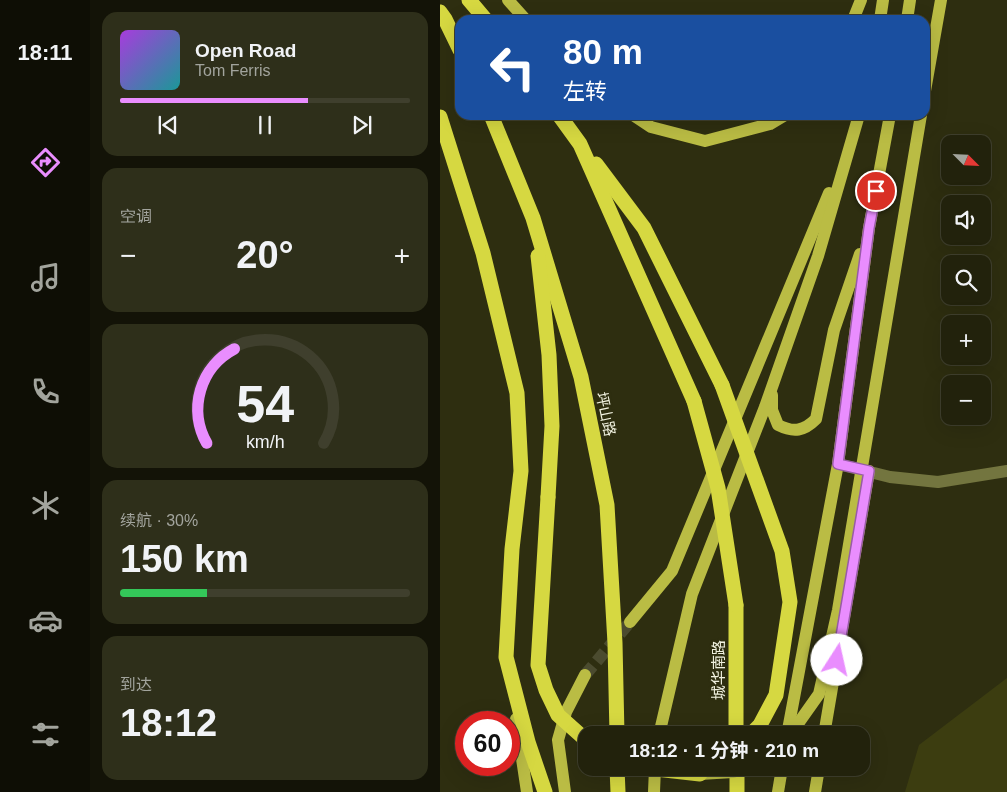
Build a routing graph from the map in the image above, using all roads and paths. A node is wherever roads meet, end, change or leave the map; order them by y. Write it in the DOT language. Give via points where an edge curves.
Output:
graph roads {
  1 [pos="469,0"];
  2 [pos="508,0"];
  3 [pos="861,0"];
  4 [pos="883,0"];
  5 [pos="910,0"];
  6 [pos="941,0"];
  7 [pos="440,12"];
  8 [pos="482,15"];
  9 [pos="522,15"];
  10 [pos="855,15"];
  11 [pos="881,15"];
  12 [pos="908,15"];
  13 [pos="455,39"];
  14 [pos="930,60"];
  15 [pos="440,117"];
  16 [pos="493,120"];
  17 [pos="563,120"];
  18 [pos="641,120"];
  19 [pos="777,120"];
  20 [pos="858,120"];
  21 [pos="889,120"];
  22 [pos="920,120"];
  23 [pos="854,136"];
  24 [pos="580,144"];
  25 [pos="533,218"];
  26 [pos="869,228"];
  27 [pos="773,383"];
  28 [pos="838,464"];
  29 [pos="869,471"];
  30 [pos="1007,471"];
  31 [pos="630,622"];
  32 [pos="506,657"];
  33 [pos="585,674"];
  34 [pos="617,726"];
  35 [pos="661,726"];
  36 [pos="736,726"];
  37 [pos="759,726"];
  38 [pos="791,726"];
  39 [pos="796,726"];
  40 [pos="826,726"];
  41 [pos="578,733"];
  42 [pos="617,776"];
  43 [pos="655,776"];
  44 [pos="736,776"];
  45 [pos="781,776"];
  46 [pos="818,776"];
  47 [pos="527,792"];
  48 [pos="545,792"];
  49 [pos="565,792"];
  50 [pos="618,792"];
  51 [pos="654,792"];
  52 [pos="737,792"];
  53 [pos="778,792"];
  54 [pos="815,792"];
  1 -- 8 [label="highway"];
  2 -- 9 [label="main road"];
  3 -- 10 [label="main road"];
  4 -- 11 [label="main road"];
  5 -- 12 [label="main road"];
  6 -- 14 [label="main road"];
  7 -- 13 [label="highway"];
  15 -- 32 [label="highway" via="483,253 517,393 521,471 512,549"];
  16 -- 25 [label="highway, 坪山路"];
  17 -- 24 [label="highway"];
  18 -- 19 [label="main road" via="651,126 705,141"];
  20 -- 23 [label="main road"];
  21 -- 26 [label="main road"];
  22 -- 39 [label="main road, bridge" via="838,610 819,694"];
  23 -- 27 [label="main road" via="818,256"];
  23 -- 31 [label="main road" via="672,571"];
  24 -- 36 [label="highway, 城华南路, bridge" via="694,401 718,488 736,604"];
  24 -- 37 [label="highway, bridge" via="644,228 722,385 782,551 790,602 776,695"];
  25 -- 34 [label="highway, 坪山路" via="581,377 607,506"];
  25 -- 41 [label="highway, bridge" via="549,355 552,426 538,665 558,715"];
  26 -- 27 [label="main road" via="834,330 816,419 809,426 788,430 778,425 772,410"];
  26 -- 28 [label="main road"];
  27 -- 35 [label="main road" via="692,594"];
  28 -- 29 [label="street"];
  28 -- 38 [label="main road"];
  29 -- 30 [label="street" via="890,478 938,482"];
  29 -- 40 [label="main road"];
  32 -- 47 [label="main road"];
  32 -- 48 [label="highway"];
  33 -- 49 [label="main road" via="566,712 558,740"];
  42 -- 50 [label="highway"];
  43 -- 51 [label="main road"];
  44 -- 52 [label="highway"];
  45 -- 53 [label="main road"];
  46 -- 54 [label="main road"];
}
